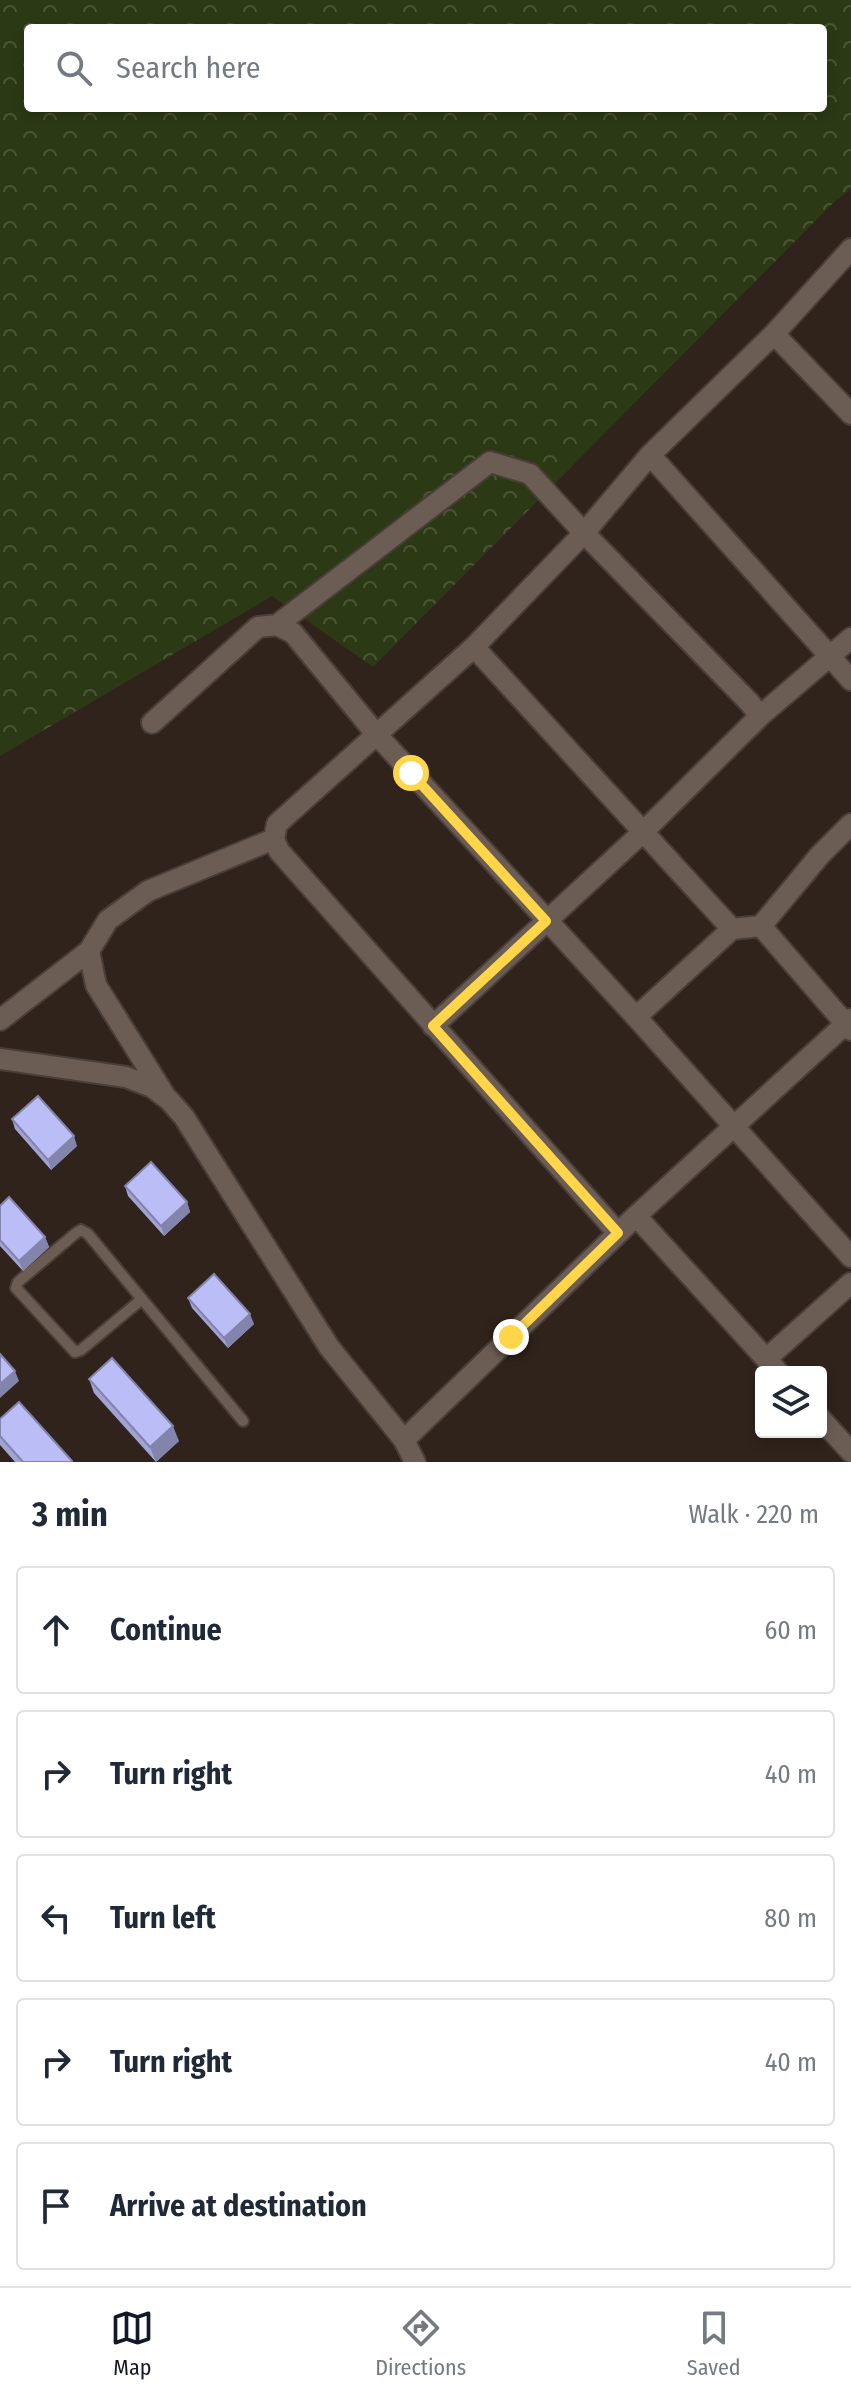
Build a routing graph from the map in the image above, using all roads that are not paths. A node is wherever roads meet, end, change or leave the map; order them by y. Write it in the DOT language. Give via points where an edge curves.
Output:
graph roads {
  1 [pos="851,249"];
  2 [pos="774,334"];
  3 [pos="851,414"];
  4 [pos="650,455"];
  5 [pos="584,533"];
  6 [pos="277,625"];
  7 [pos="851,638"];
  8 [pos="474,647"];
  9 [pos="830,657"];
  10 [pos="851,680"];
  11 [pos="760,716"];
  12 [pos="152,723"];
  13 [pos="377,735"];
  14 [pos="851,824"];
  15 [pos="643,832"];
  16 [pos="274,839"];
  17 [pos="546,921"];
  18 [pos="761,926"];
  19 [pos="732,929"];
  20 [pos="89,951"];
  21 [pos="636,1017"];
  22 [pos="0,1020"];
  23 [pos="849,1024"];
  24 [pos="433,1026"];
  25 [pos="0,1059"];
  26 [pos="169,1100"];
  27 [pos="734,1128"];
  28 [pos="636,1216"];
  29 [pos="618,1233"];
  30 [pos="851,1257"];
  31 [pos="851,1283"];
  32 [pos="142,1299"];
  33 [pos="772,1366"];
  34 [pos="243,1421"];
  35 [pos="827,1426"];
  36 [pos="404,1440"];
  37 [pos="851,1452"];
  38 [pos="415,1462"];
  1 -- 2 [label="street"];
  2 -- 3 [label="street"];
  2 -- 4 [label="street"];
  4 -- 5 [label="street"];
  4 -- 9 [label="street"];
  5 -- 6 [label="street" via="530,474 490,462"];
  5 -- 8 [label="street"];
  5 -- 11 [label="street"];
  6 -- 12 [label="street" via="258,627"];
  6 -- 13 [label="street" via="293,633"];
  7 -- 9 [label="street"];
  8 -- 13 [label="street"];
  8 -- 15 [label="street"];
  9 -- 10 [label="street"];
  9 -- 11 [label="street"];
  11 -- 15 [label="street"];
  13 -- 16 [label="street" via="277,824"];
  13 -- 17 [label="street"];
  14 -- 18 [label="street"];
  15 -- 17 [label="street"];
  15 -- 19 [label="street"];
  16 -- 20 [label="street" via="148,891 108,920"];
  16 -- 24 [label="street"];
  17 -- 21 [label="street"];
  17 -- 24 [label="street"];
  18 -- 19 [label="street"];
  18 -- 23 [label="street"];
  19 -- 21 [label="street"];
  20 -- 22 [label="street"];
  20 -- 26 [label="street" via="96,985"];
  21 -- 27 [label="street"];
  23 -- 27 [label="street"];
  24 -- 29 [label="street"];
  25 -- 26 [label="street" via="126,1077"];
  26 -- 36 [label="street" via="329,1347"];
  27 -- 28 [label="street"];
  27 -- 30 [label="street"];
  28 -- 29 [label="street"];
  28 -- 33 [label="street"];
  29 -- 36 [label="street"];
  31 -- 33 [label="street"];
  32 -- 32 [label="lane" via="81,1230 16,1288 75,1352"];
  32 -- 34 [label="lane"];
  35 -- 37 [label="street"];
  36 -- 38 [label="street"];
}
